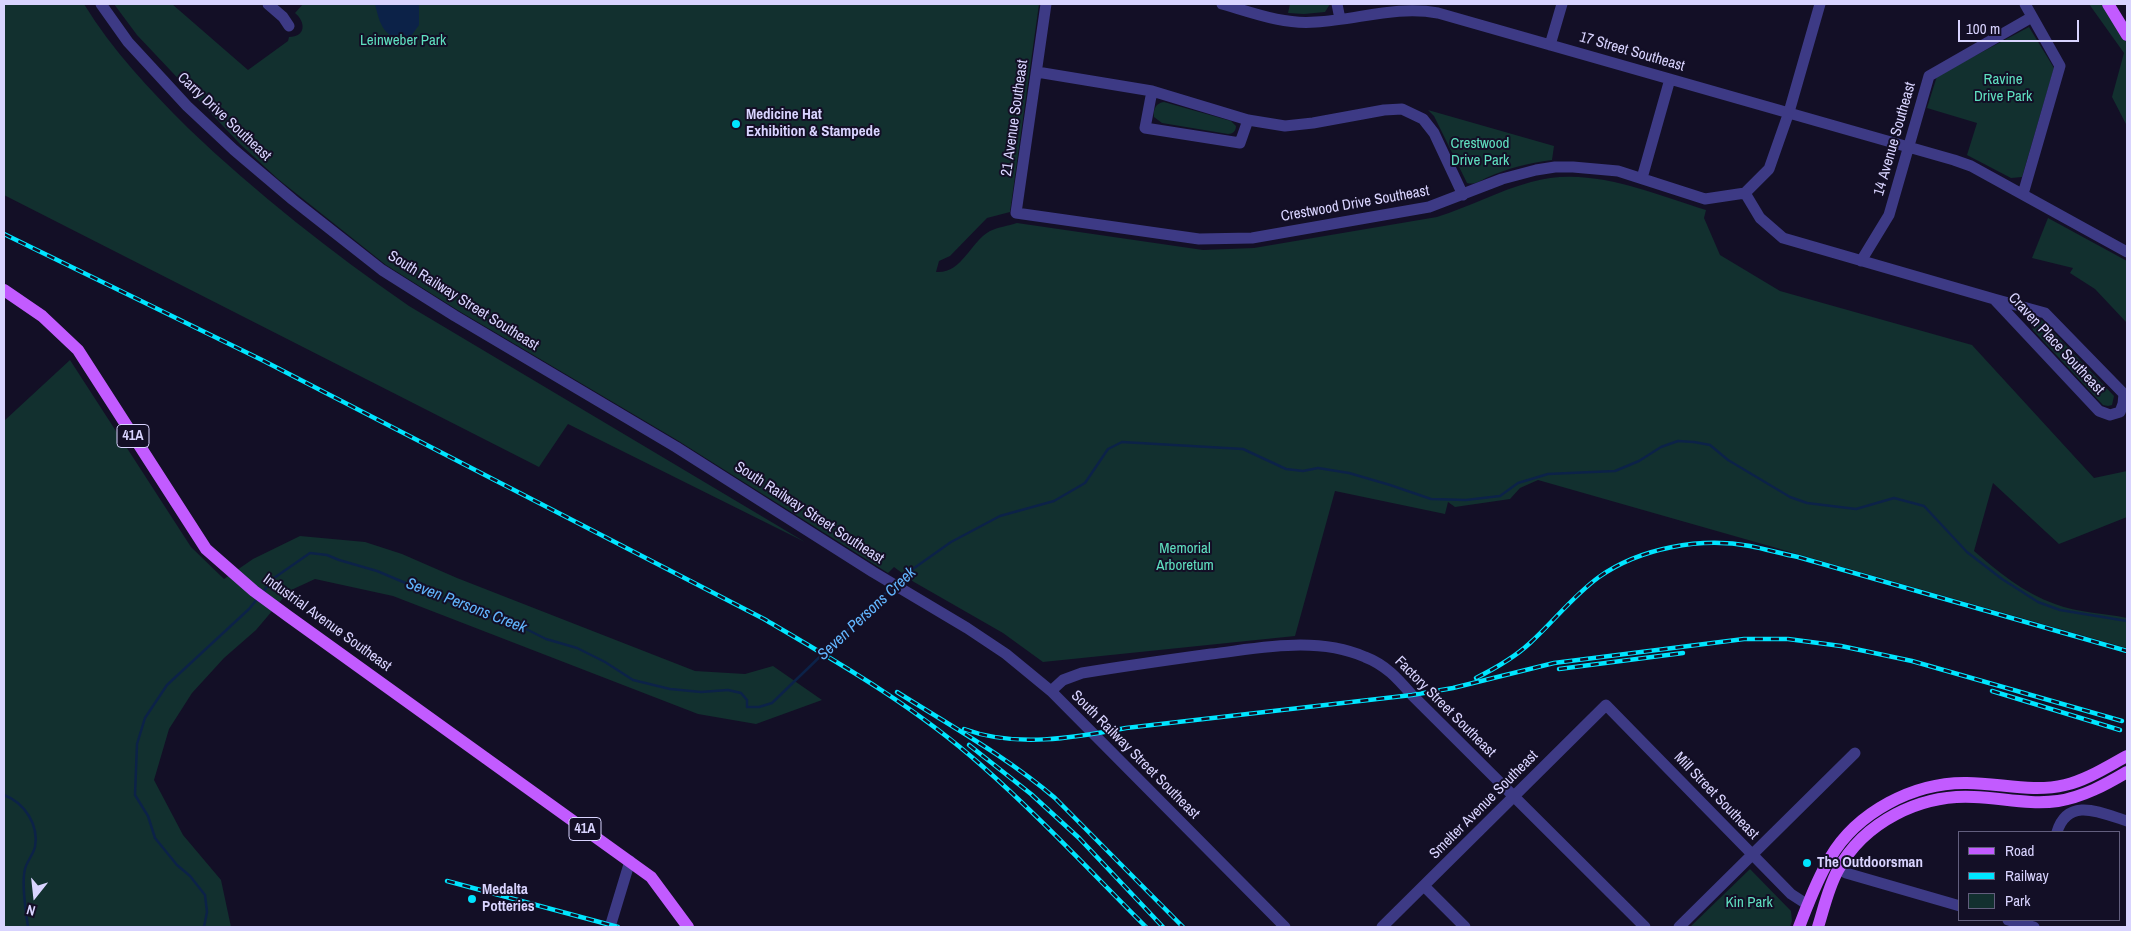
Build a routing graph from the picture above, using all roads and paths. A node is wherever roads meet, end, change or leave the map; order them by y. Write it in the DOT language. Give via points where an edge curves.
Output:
graph roads {
  1 [pos="101,4"];
  2 [pos="268,4"];
  3 [pos="1048,4"];
  4 [pos="1222,4"];
  5 [pos="1337,4"];
  6 [pos="1562,4"];
  7 [pos="1820,4"];
  8 [pos="2025,4"];
  9 [pos="2108,4"];
  10 [pos="2032,17"];
  11 [pos="1340,19"];
  12 [pos="289,26"];
  13 [pos="2127,35"];
  14 [pos="1550,45"];
  15 [pos="1037,72"];
  16 [pos="1670,79"];
  17 [pos="1152,91"];
  18 [pos="1789,112"];
  19 [pos="1248,120"];
  20 [pos="1909,146"];
  21 [pos="1642,178"];
  22 [pos="1745,193"];
  23 [pos="2023,194"];
  24 [pos="1463,195"];
  25 [pos="1016,213"];
  26 [pos="340,238"];
  27 [pos="2127,252"];
  28 [pos="1861,261"];
  29 [pos="4,290"];
  30 [pos="1994,299"];
  31 [pos="1051,692"];
  32 [pos="1606,704"];
  33 [pos="1855,753"];
  34 [pos="2127,756"];
  35 [pos="2127,772"];
  36 [pos="1514,796"];
  37 [pos="2127,821"];
  38 [pos="2057,831"];
  39 [pos="1753,855"];
  40 [pos="630,861"];
  41 [pos="1839,869"];
  42 [pos="1424,886"];
  43 [pos="1808,905"];
  44 [pos="1958,905"];
  45 [pos="2013,921"];
  46 [pos="2031,925"];
  47 [pos="610,927"];
  48 [pos="688,927"];
  49 [pos="1285,927"];
  50 [pos="1382,927"];
  51 [pos="1465,927"];
  52 [pos="1645,927"];
  53 [pos="1679,927"];
  54 [pos="1799,927"];
  55 [pos="1818,927"];
  1 -- 26 [label="street, Carry Drive Southeast" via="128,42 187,106 234,150"];
  2 -- 12 [label="street"];
  3 -- 15 [label="street, 21 Avenue Southeast"];
  4 -- 11 [label="street, 17 Street Southeast" via="1298,23"];
  5 -- 11 [label="street"];
  6 -- 14 [label="street"];
  7 -- 18 [label="street"];
  8 -- 10 [label="street"];
  9 -- 13 [label="main road"];
  10 -- 20 [label="street, 14 Avenue Southeast" via="1929,76"];
  10 -- 23 [label="street" via="2060,66"];
  11 -- 14 [label="street, 17 Street Southeast" via="1408,9 1422,10"];
  14 -- 16 [label="street, 17 Street Southeast"];
  15 -- 17 [label="street"];
  15 -- 25 [label="street, 21 Avenue Southeast"];
  16 -- 18 [label="street, 17 Street Southeast"];
  16 -- 21 [label="street"];
  17 -- 19 [label="street"];
  17 -- 19 [label="street" via="1146,128 1240,143"];
  18 -- 20 [label="street, 17 Street Southeast"];
  18 -- 22 [label="street" via="1769,169"];
  19 -- 24 [label="street" via="1285,126 1402,109 1423,119 1434,133"];
  20 -- 23 [label="street, 17 Street Southeast" via="1971,166"];
  20 -- 28 [label="street, 14 Avenue Southeast" via="1889,214"];
  21 -- 22 [label="street, Crestwood Drive Southeast" via="1705,199"];
  21 -- 24 [label="street, Crestwood Drive Southeast" via="1618,171 1555,167 1502,179"];
  22 -- 28 [label="street, Craven Place Southeast" via="1760,218 1783,238"];
  23 -- 27 [label="street, 17 Street Southeast"];
  24 -- 25 [label="street, Crestwood Drive Southeast" via="1429,207 1252,238 1199,239"];
  26 -- 31 [label="street, South Railway Street Southeast" via="382,270 455,316 676,446 967,628 1006,654"];
  28 -- 30 [label="street, Craven Place Southeast"];
  29 -- 40 [label="main road, Industrial Avenue Southeast / 41A" via="42,316 78,350 206,548 254,591"];
  30 -- 30 [label="street, Craven Place Southeast" via="2099,411 2110,415 2120,412 2124,394 2045,313"];
  31 -- 36 [label="street, Factory Street Southeast" via="1063,680 1074,675 1156,661 1310,644 1347,650 1392,673"];
  31 -- 49 [label="street, South Railway Street Southeast"];
  32 -- 36 [label="street, Smelter Avenue Southeast"];
  32 -- 39 [label="street, Mill Street Southeast"];
  33 -- 39 [label="street"];
  34 -- 43 [label="main road" via="2074,782 2054,787 1968,783 1916,791 1882,807 1862,821 1834,850"];
  35 -- 41 [label="main road" via="2081,796 2055,801 1974,796 1919,804 1885,820 1860,840"];
  36 -- 42 [label="street, Smelter Avenue Southeast"];
  36 -- 52 [label="street, Factory Street Southeast"];
  37 -- 38 [label="street" via="2087,810 2070,813 2062,820"];
  39 -- 43 [label="street, Mill Street Southeast" via="1791,894"];
  39 -- 53 [label="street"];
  40 -- 47 [label="street"];
  40 -- 48 [label="main road, Industrial Avenue Southeast / 41A" via="651,876"];
  41 -- 44 [label="street"];
  41 -- 55 [label="main road"];
  42 -- 50 [label="street, Smelter Avenue Southeast"];
  42 -- 51 [label="street"];
  43 -- 54 [label="main road"];
  45 -- 46 [label="street"];
}
